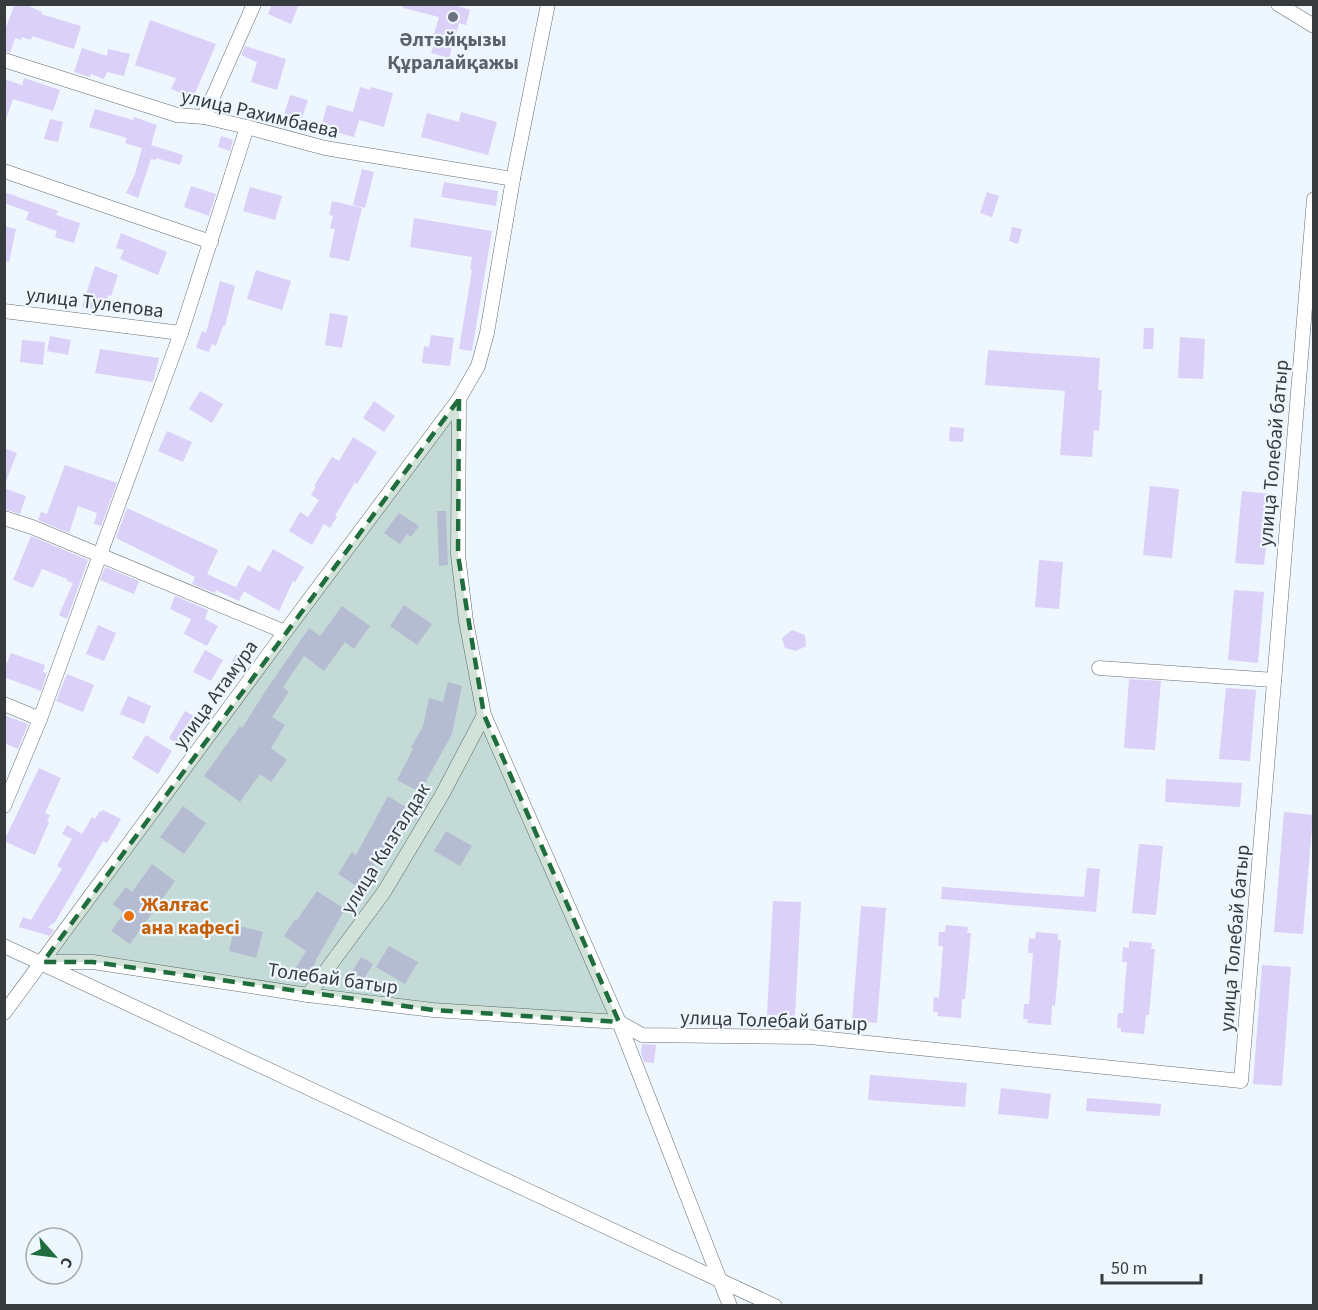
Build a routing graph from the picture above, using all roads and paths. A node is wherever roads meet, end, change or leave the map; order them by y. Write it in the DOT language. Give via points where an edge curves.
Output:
graph roads {
  1 [pos="254,4"];
  2 [pos="548,4"];
  3 [pos="1278,4"];
  4 [pos="1314,26"];
  5 [pos="4,60"];
  6 [pos="204,117"];
  7 [pos="247,127"];
  8 [pos="4,171"];
  9 [pos="513,179"];
  10 [pos="1314,199"];
  11 [pos="211,242"];
  12 [pos="4,311"];
  13 [pos="181,333"];
  14 [pos="459,399"];
  15 [pos="4,518"];
  16 [pos="101,556"];
  17 [pos="285,632"];
  18 [pos="1099,668"];
  19 [pos="1274,680"];
  20 [pos="4,704"];
  21 [pos="484,715"];
  22 [pos="40,719"];
  23 [pos="4,806"];
  24 [pos="4,946"];
  25 [pos="43,962"];
  26 [pos="308,995"];
  27 [pos="4,1013"];
  28 [pos="619,1022"];
  29 [pos="720,1280"];
  30 [pos="730,1305"];
  31 [pos="775,1305"];
  1 -- 6 [label="street"];
  2 -- 9 [label="street, улица Атамура"];
  3 -- 4 [label="street"];
  5 -- 6 [label="street, улица Рахимбаева" via="177,114"];
  6 -- 7 [label="street, улица Рахимбаева"];
  7 -- 9 [label="street, улица Рахимбаева" via="326,148"];
  7 -- 11 [label="street"];
  8 -- 11 [label="street"];
  9 -- 14 [label="street, улица Атамура" via="487,333 478,366"];
  10 -- 19 [label="street, улица Толебай батыр"];
  11 -- 13 [label="street"];
  12 -- 13 [label="street, улица Тулепова"];
  13 -- 16 [label="street"];
  14 -- 17 [label="street, улица Атамура"];
  14 -- 21 [label="street" via="458,555"];
  15 -- 16 [label="street"];
  16 -- 17 [label="street"];
  16 -- 22 [label="street"];
  17 -- 25 [label="street, улица Атамура"];
  18 -- 19 [label="street"];
  19 -- 28 [label="street, улица Толебай батыр" via="1241,1081 810,1037 642,1035"];
  20 -- 22 [label="street"];
  21 -- 26 [label="street, улица Кызгалдак" via="384,892"];
  21 -- 28 [label="street"];
  22 -- 23 [label="street"];
  24 -- 25 [label="street"];
  25 -- 26 [label="street, Толебай батыр" via="93,962"];
  25 -- 27 [label="street, улица Атамура"];
  25 -- 29 [label="street"];
  26 -- 28 [label="street, Толебай батыр" via="433,1010"];
  28 -- 29 [label="street"];
  29 -- 30 [label="street"];
  29 -- 31 [label="street"];
}
